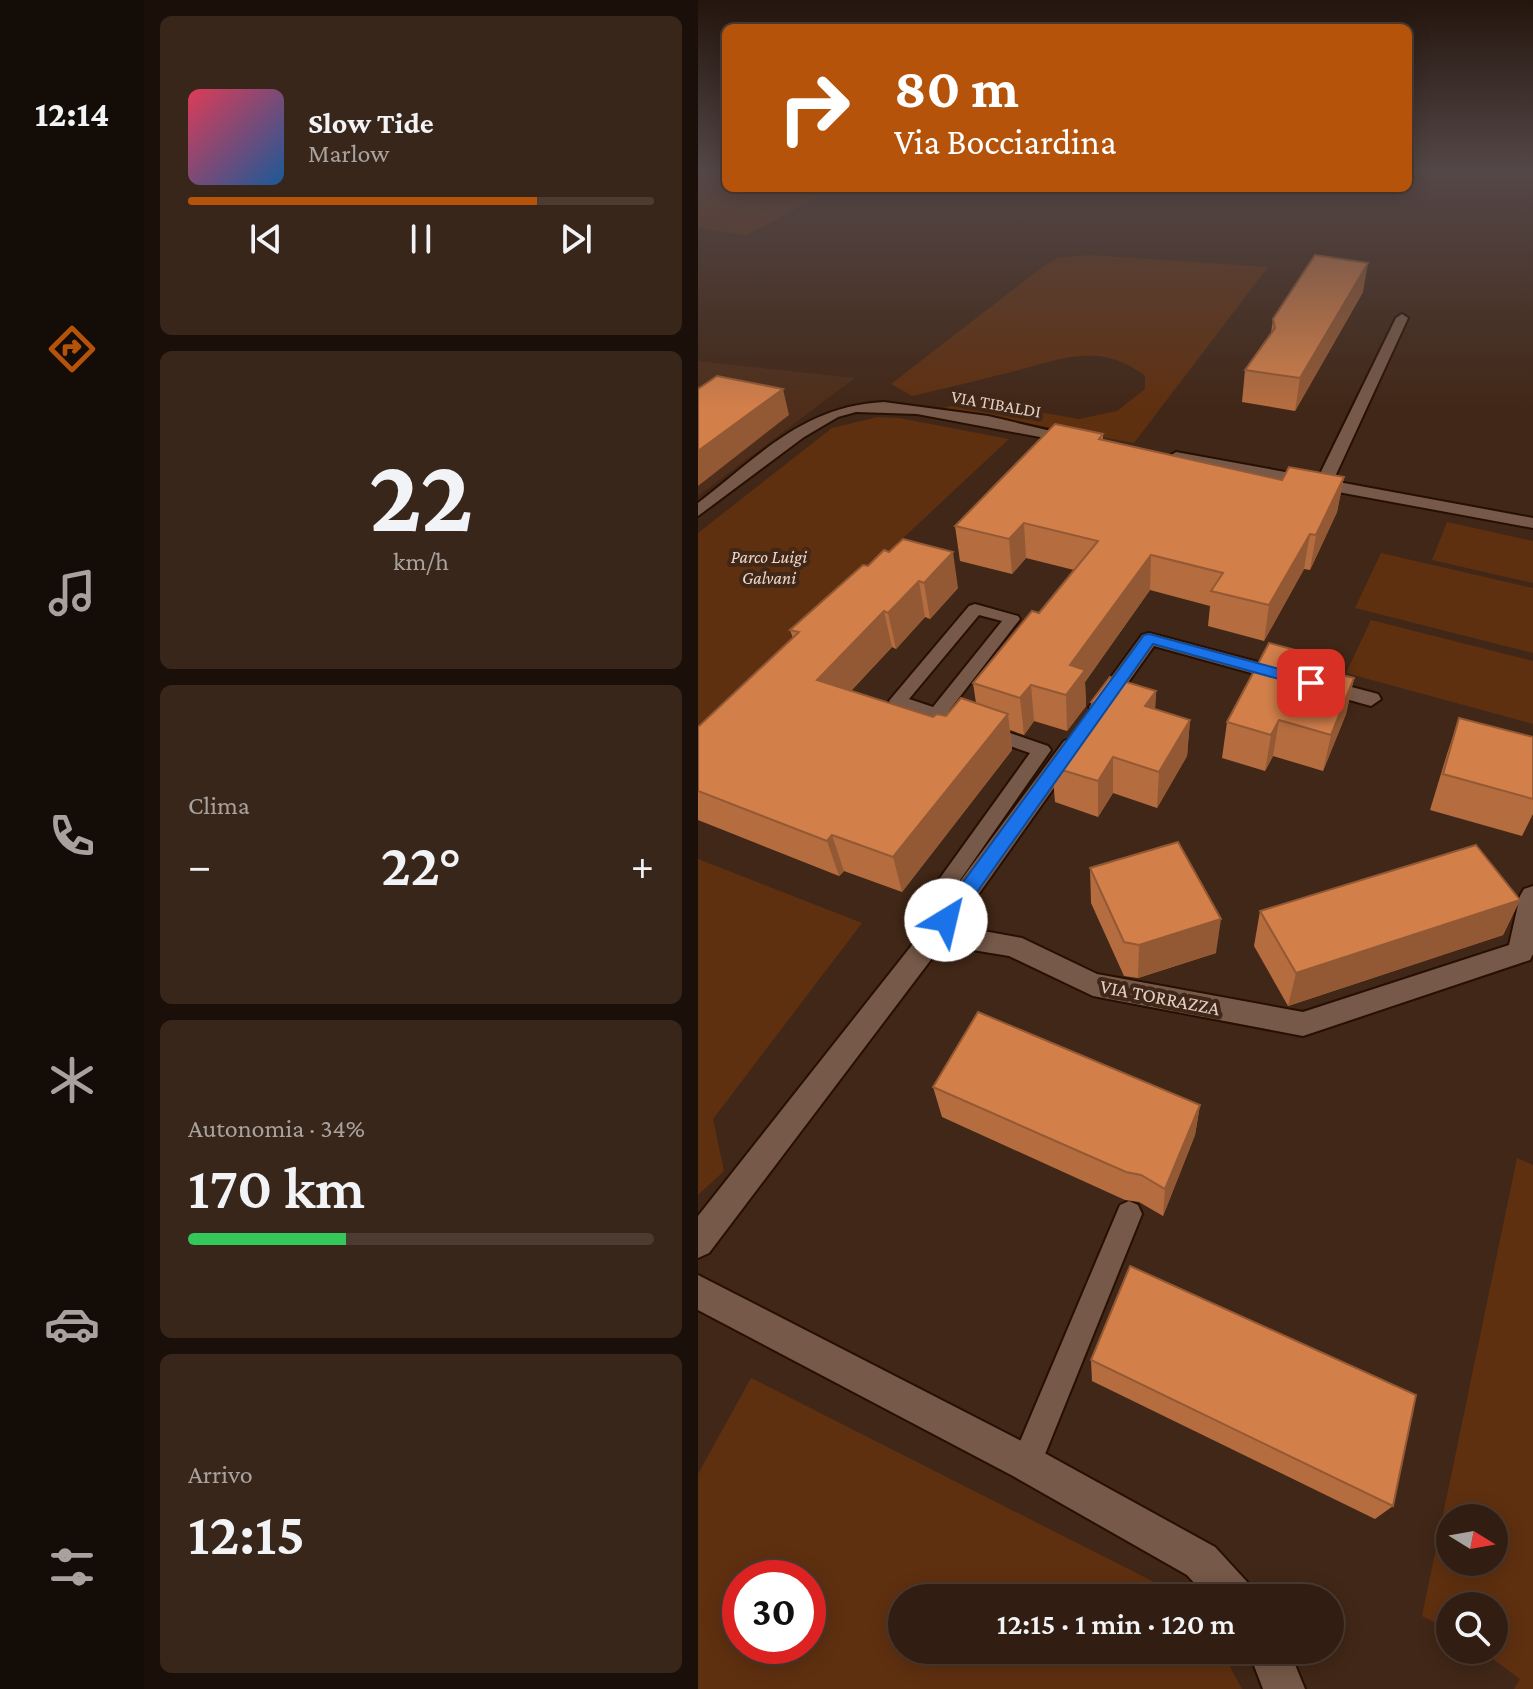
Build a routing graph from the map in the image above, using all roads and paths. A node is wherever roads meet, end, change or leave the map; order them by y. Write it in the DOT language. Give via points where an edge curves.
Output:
graph roads {
  1 [pos="1402,318"];
  2 [pos="1101,444"];
  3 [pos="1160,454"];
  4 [pos="1323,485"];
  5 [pos="698,511"];
  6 [pos="1533,523"];
  7 [pos="1371,699"];
  8 [pos="937,714"];
  9 [pos="1533,896"];
  10 [pos="941,927"];
  11 [pos="1129,1214"];
  12 [pos="698,1242"];
  13 [pos="698,1292"];
  14 [pos="1026,1463"];
  15 [pos="1222,1584"];
  16 [pos="1274,1664"];
  17 [pos="1284,1689"];
  1 -- 4 [label="street"];
  2 -- 5 [label="street, VIA TIBALDI" via="897,407 864,407 836,413 809,428"];
  3 -- 4 [label="street"];
  4 -- 6 [label="street"];
  7 -- 10 [label="street" via="1149,639"];
  8 -- 8 [label="lane" via="898,701 975,609 1012,619"];
  8 -- 10 [label="lane" via="1042,750 940,892"];
  9 -- 10 [label="street, VIA TORRAZZA" via="1521,952 1303,1024 1093,985 1013,946"];
  10 -- 12 [label="street"];
  11 -- 14 [label="lane"];
  13 -- 14 [label="street"];
  14 -- 15 [label="street" via="1201,1561"];
  16 -- 17 [label="street"];
}
